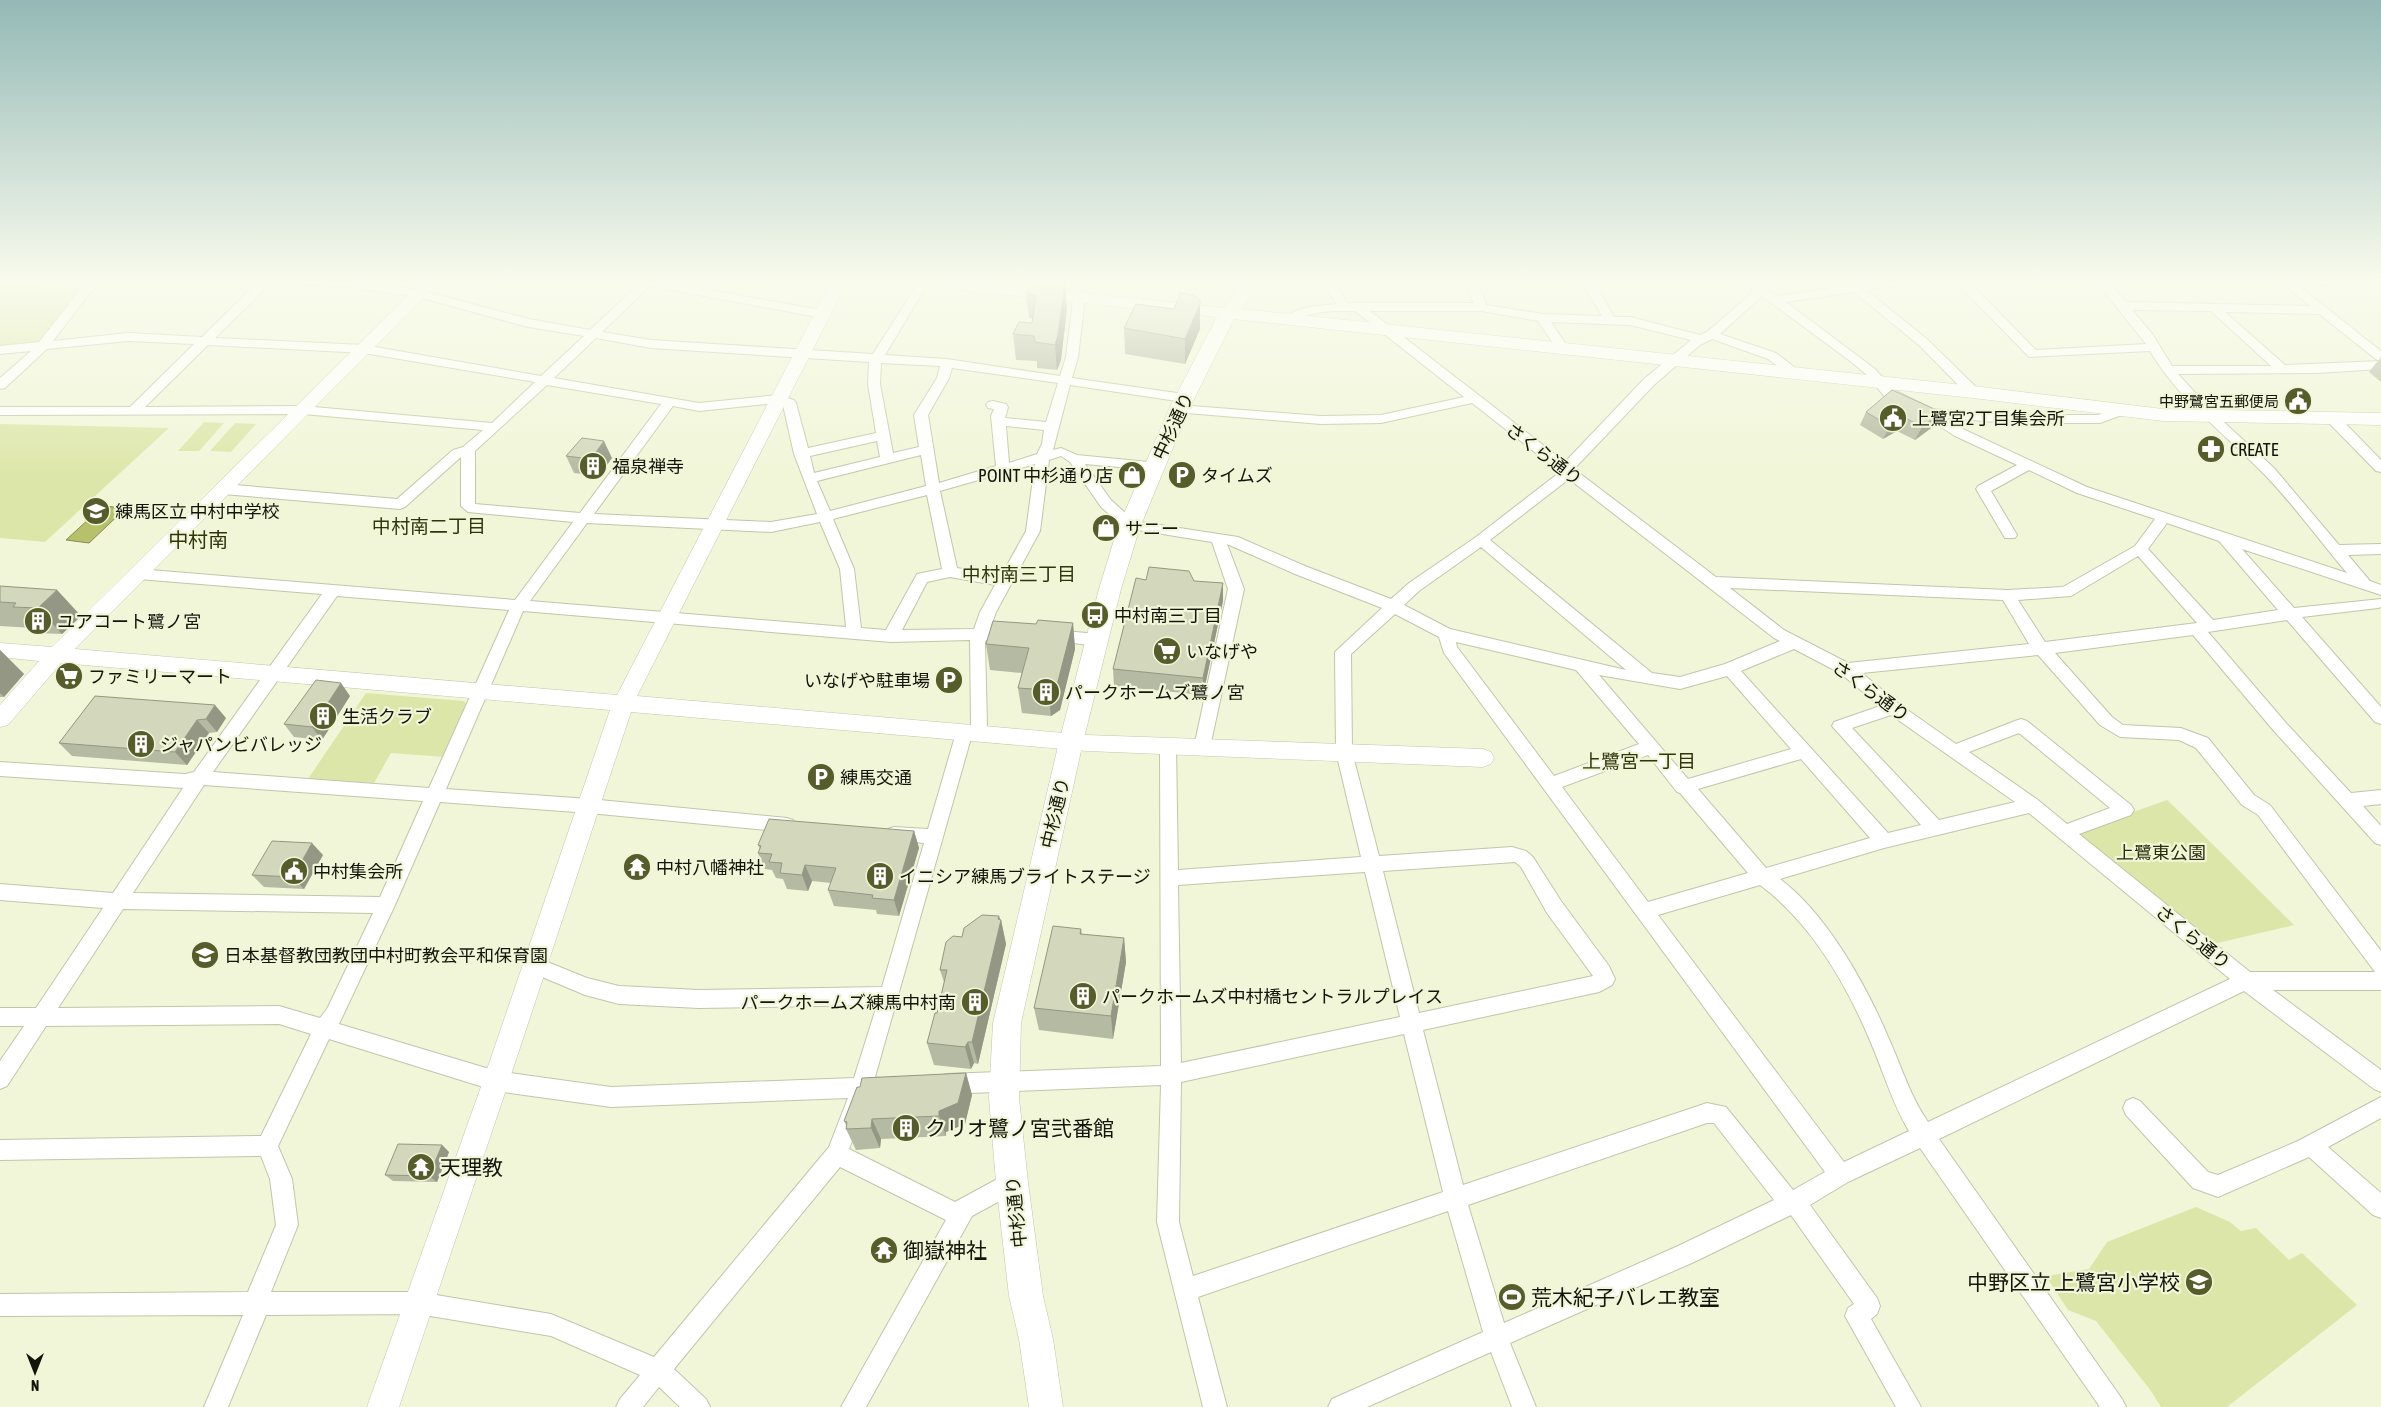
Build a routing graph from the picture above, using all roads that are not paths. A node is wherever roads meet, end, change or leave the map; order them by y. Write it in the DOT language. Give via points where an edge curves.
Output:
graph roads {
  1 [pos="43,346"];
  2 [pos="46,346"];
  3 [pos="199,346"];
  4 [pos="287,346"];
  5 [pos="367,346"];
  6 [pos="580,346"];
  7 [pos="683,346"];
  8 [pos="806,346"];
  9 [pos="885,346"];
  10 [pos="1074,346"];
  11 [pos="1210,346"];
  12 [pos="1405,346"];
  13 [pos="1523,346"];
  14 [pos="1560,346"];
  15 [pos="1694,346"];
  16 [pos="1736,346"];
  17 [pos="1837,346"];
  18 [pos="1927,346"];
  19 [pos="2025,346"];
  20 [pos="2256,346"];
  21 [pos="2368,346"];
  22 [pos="2154,347"];
  23 [pos="364,349"];
  24 [pos="0,350"];
  25 [pos="1563,350"];
  26 [pos="803,352"];
  27 [pos="2381,356"];
  28 [pos="877,357"];
  29 [pos="1674,361"];
  30 [pos="947,363"];
  31 [pos="2381,365"];
  32 [pos="2282,369"];
  33 [pos="2168,370"];
  34 [pos="1794,373"];
  35 [pos="1065,380"];
  36 [pos="544,381"];
  37 [pos="1880,383"];
  38 [pos="0,386"];
  39 [pos="1973,392"];
  40 [pos="1474,399"];
  41 [pos="778,400"];
  42 [pos="669,403"];
  43 [pos="1178,403"];
  44 [pos="993,405"];
  45 [pos="2125,409"];
  46 [pos="303,410"];
  47 [pos="0,411"];
  48 [pos="133,411"];
  49 [pos="1927,412"];
  50 [pos="2210,417"];
  51 [pos="2333,419"];
  52 [pos="2381,419"];
  53 [pos="999,421"];
  54 [pos="495,427"];
  55 [pos="1051,427"];
  56 [pos="882,436"];
  57 [pos="1055,448"];
  58 [pos="928,449"];
  59 [pos="468,450"];
  60 [pos="802,454"];
  61 [pos="887,459"];
  62 [pos="1042,459"];
  63 [pos="1075,459"];
  64 [pos="2028,465"];
  65 [pos="1154,466"];
  66 [pos="2381,468"];
  67 [pos="1003,470"];
  68 [pos="1567,472"];
  69 [pos="809,479"];
  70 [pos="223,489"];
  71 [pos="933,489"];
  72 [pos="824,517"];
  73 [pos="2164,517"];
  74 [pos="582,518"];
  75 [pos="713,525"];
  76 [pos="1130,525"];
  77 [pos="2010,535"];
  78 [pos="1218,538"];
  79 [pos="2225,539"];
  80 [pos="1481,540"];
  81 [pos="2140,549"];
  82 [pos="2381,549"];
  83 [pos="2336,550"];
  84 [pos="950,572"];
  85 [pos="138,574"];
  86 [pos="1004,582"];
  87 [pos="1713,582"];
  88 [pos="2364,584"];
  89 [pos="333,590"];
  90 [pos="2008,595"];
  91 [pos="2380,600"];
  92 [pos="518,606"];
  93 [pos="1393,606"];
  94 [pos="2290,613"];
  95 [pos="667,617"];
  96 [pos="2202,627"];
  97 [pos="854,632"];
  98 [pos="1446,634"];
  99 [pos="978,635"];
  100 [pos="891,636"];
  101 [pos="1096,640"];
  102 [pos="1794,642"];
  103 [pos="2040,648"];
  104 [pos="0,650"];
  105 [pos="56,655"];
  106 [pos="1582,667"];
  107 [pos="1730,669"];
  108 [pos="1846,669"];
  109 [pos="272,673"];
  110 [pos="1648,679"];
  111 [pos="480,691"];
  112 [pos="623,703"];
  113 [pos="1892,708"];
  114 [pos="2381,718"];
  115 [pos="0,719"];
  116 [pos="970,733"];
  117 [pos="1071,742"];
  118 [pos="1168,746"];
  119 [pos="1202,747"];
  120 [pos="1650,747"];
  121 [pos="1955,751"];
  122 [pos="1344,752"];
  123 [pos="1802,752"];
  124 [pos="1483,758"];
  125 [pos="0,769"];
  126 [pos="200,778"];
  127 [pos="1552,784"];
  128 [pos="1684,787"];
  129 [pos="435,794"];
  130 [pos="2381,798"];
  131 [pos="2346,801"];
  132 [pos="2032,805"];
  133 [pos="590,806"];
  134 [pos="808,827"];
  135 [pos="1936,829"];
  136 [pos="876,832"];
  137 [pos="2064,832"];
  138 [pos="934,838"];
  139 [pos="2381,838"];
  140 [pos="1884,840"];
  141 [pos="1373,865"];
  142 [pos="1763,877"];
  143 [pos="1169,878"];
  144 [pos="0,892"];
  145 [pos="118,901"];
  146 [pos="386,905"];
  147 [pos="1644,911"];
  148 [pos="535,965"];
  149 [pos="2381,966"];
  150 [pos="2246,981"];
  151 [pos="2381,981"];
  152 [pos="889,996"];
  153 [pos="0,1017"];
  154 [pos="39,1017"];
  155 [pos="1412,1024"];
  156 [pos="324,1029"];
  157 [pos="1171,1075"];
  158 [pos="0,1079"];
  159 [pos="496,1081"];
  160 [pos="1004,1081"];
  161 [pos="2381,1082"];
  162 [pos="931,1084"];
  163 [pos="901,1086"];
  164 [pos="862,1087"];
  165 [pos="2381,1107"];
  166 [pos="2132,1108"];
  167 [pos="1925,1136"];
  168 [pos="2311,1145"];
  169 [pos="267,1146"];
  170 [pos="0,1150"];
  171 [pos="837,1154"];
  172 [pos="1840,1175"];
  173 [pos="1012,1182"];
  174 [pos="1455,1197"];
  175 [pos="1792,1203"];
  176 [pos="2381,1207"];
  177 [pos="960,1216"];
  178 [pos="1185,1290"];
  179 [pos="418,1303"];
  180 [pos="255,1304"];
  181 [pos="0,1305"];
  182 [pos="1497,1339"];
  183 [pos="658,1371"];
  184 [pos="216,1407"];
  185 [pos="383,1407"];
  186 [pos="628,1407"];
  187 [pos="698,1407"];
  188 [pos="853,1407"];
  189 [pos="1046,1407"];
  190 [pos="1215,1407"];
  191 [pos="1340,1407"];
  192 [pos="1524,1407"];
  193 [pos="1909,1407"];
  194 [pos="2114,1407"];
  1 -- 2 [label="street"];
  1 -- 24 [label="street"];
  1 -- 38 [label="street"];
  3 -- 48 [label="street"];
  4 -- 23 [label="street"];
  5 -- 23 [label="street"];
  6 -- 36 [label="street"];
  7 -- 26 [label="street"];
  8 -- 26 [label="street"];
  9 -- 28 [label="street"];
  10 -- 35 [label="street"];
  11 -- 43 [label="main road, 中杉通り"];
  12 -- 40 [label="street, さくら通り"];
  13 -- 25 [label="main road"];
  14 -- 25 [label="street"];
  15 -- 29 [label="street"];
  16 -- 34 [label="street" via="1772,356"];
  17 -- 37 [label="street"];
  18 -- 39 [label="street"];
  19 -- 22 [label="street" via="2033,354"];
  20 -- 32 [label="street"];
  21 -- 27 [label="street"];
  22 -- 33 [label="street"];
  23 -- 36 [label="street"];
  23 -- 46 [label="street"];
  25 -- 29 [label="main road"];
  26 -- 28 [label="street"];
  26 -- 41 [label="street"];
  28 -- 30 [label="street"];
  28 -- 56 [label="street" via="874,384"];
  29 -- 34 [label="main road"];
  29 -- 68 [label="street" via="1618,414"];
  30 -- 35 [label="street"];
  30 -- 58 [label="street" via="943,378 921,415"];
  31 -- 32 [label="street"];
  32 -- 33 [label="street"];
  33 -- 50 [label="street"];
  34 -- 37 [label="main road"];
  35 -- 43 [label="street"];
  35 -- 55 [label="street"];
  36 -- 42 [label="street"];
  36 -- 54 [label="street"];
  37 -- 39 [label="main road"];
  37 -- 49 [label="street" via="1889,393"];
  39 -- 45 [label="main road"];
  40 -- 43 [label="street" via="1381,419 1321,420"];
  40 -- 68 [label="street, さくら通り"];
  41 -- 42 [label="street" via="699,407"];
  41 -- 60 [label="street" via="789,403"];
  41 -- 75 [label="street"];
  42 -- 74 [label="street"];
  43 -- 65 [label="main road, 中杉通り"];
  44 -- 53 [label="street" via="1001,407"];
  45 -- 49 [label="street" via="2100,419 2009,419"];
  45 -- 50 [label="main road" via="2162,415"];
  46 -- 48 [label="street"];
  46 -- 54 [label="street"];
  46 -- 70 [label="street"];
  47 -- 48 [label="street"];
  49 -- 64 [label="street" via="1960,433"];
  50 -- 51 [label="main road"];
  50 -- 83 [label="street" via="2269,471"];
  51 -- 52 [label="main road"];
  51 -- 66 [label="street"];
  53 -- 55 [label="street"];
  53 -- 67 [label="street"];
  54 -- 59 [label="street"];
  55 -- 57 [label="street"];
  56 -- 60 [label="street"];
  56 -- 61 [label="street"];
  57 -- 62 [label="street"];
  57 -- 63 [label="street"];
  58 -- 61 [label="street"];
  58 -- 71 [label="street"];
  59 -- 70 [label="street" via="458,452 400,504"];
  59 -- 74 [label="street" via="468,506 473,509"];
  60 -- 69 [label="street"];
  61 -- 69 [label="street"];
  62 -- 67 [label="street"];
  62 -- 86 [label="street" via="1032,531"];
  63 -- 65 [label="street"];
  63 -- 76 [label="street" via="1107,506"];
  64 -- 73 [label="street" via="2082,490"];
  64 -- 77 [label="street" via="1983,489"];
  65 -- 76 [label="main road, 中杉通り"];
  67 -- 71 [label="street"];
  68 -- 80 [label="street"];
  68 -- 87 [label="street, さくら通り"];
  69 -- 72 [label="street"];
  70 -- 85 [label="street"];
  71 -- 72 [label="street"];
  71 -- 84 [label="street"];
  72 -- 75 [label="street" via="772,527"];
  72 -- 97 [label="street" via="847,570"];
  73 -- 79 [label="street"];
  73 -- 81 [label="street"];
  74 -- 75 [label="street"];
  74 -- 92 [label="street"];
  75 -- 95 [label="street"];
  76 -- 78 [label="street"];
  76 -- 101 [label="main road, 中杉通り"];
  78 -- 93 [label="street" via="1249,546 1300,570"];
  78 -- 119 [label="street" via="1236,589"];
  79 -- 88 [label="street"];
  79 -- 94 [label="street"];
  80 -- 93 [label="street" via="1414,587"];
  80 -- 110 [label="street"];
  81 -- 90 [label="street" via="2066,592"];
  81 -- 96 [label="street"];
  82 -- 83 [label="street"];
  83 -- 88 [label="street"];
  84 -- 86 [label="street"];
  84 -- 100 [label="street" via="922,578"];
  85 -- 89 [label="street"];
  85 -- 105 [label="street"];
  86 -- 99 [label="street"];
  87 -- 90 [label="street"];
  87 -- 102 [label="street, さくら通り" via="1778,634"];
  88 -- 91 [label="street"];
  89 -- 92 [label="street"];
  89 -- 109 [label="street"];
  90 -- 103 [label="street"];
  91 -- 94 [label="street"];
  92 -- 95 [label="street"];
  92 -- 111 [label="street"];
  93 -- 98 [label="street"];
  93 -- 122 [label="street" via="1343,652"];
  94 -- 96 [label="street"];
  94 -- 114 [label="street"];
  95 -- 97 [label="street"];
  95 -- 112 [label="street"];
  96 -- 103 [label="street"];
  96 -- 131 [label="street"];
  97 -- 100 [label="street"];
  98 -- 106 [label="street"];
  98 -- 127 [label="street" via="1450,649"];
  99 -- 100 [label="street"];
  99 -- 101 [label="street" via="1032,634"];
  99 -- 116 [label="street" via="979,725"];
  101 -- 117 [label="main road, 中杉通り"];
  102 -- 107 [label="street"];
  102 -- 108 [label="street, さくら通り"];
  103 -- 108 [label="street"];
  103 -- 149 [label="street" via="2106,721 2120,731 2181,734 2202,743 2248,800 2264,810"];
  104 -- 105 [label="street"];
  105 -- 109 [label="street"];
  105 -- 115 [label="street"];
  106 -- 110 [label="street"];
  106 -- 120 [label="street"];
  107 -- 110 [label="street" via="1680,683"];
  107 -- 123 [label="street"];
  108 -- 113 [label="street, さくら通り"];
  109 -- 111 [label="street"];
  109 -- 126 [label="street"];
  111 -- 112 [label="street"];
  111 -- 129 [label="street"];
  112 -- 116 [label="street"];
  112 -- 133 [label="street"];
  113 -- 121 [label="street, さくら通り"];
  113 -- 135 [label="street" via="1840,726"];
  116 -- 117 [label="street"];
  116 -- 138 [label="street"];
  117 -- 118 [label="street"];
  117 -- 160 [label="main road, 中杉通り" via="1007,1023"];
  118 -- 119 [label="street"];
  118 -- 143 [label="street"];
  119 -- 122 [label="street"];
  120 -- 127 [label="street"];
  120 -- 128 [label="street"];
  121 -- 132 [label="street, さくら通り"];
  121 -- 137 [label="street" via="2021,725 2125,810"];
  122 -- 124 [label="street"];
  122 -- 141 [label="street"];
  123 -- 128 [label="street"];
  123 -- 140 [label="street"];
  125 -- 126 [label="street" via="185,781"];
  126 -- 129 [label="street"];
  126 -- 145 [label="street"];
  127 -- 147 [label="street"];
  128 -- 142 [label="street"];
  129 -- 133 [label="street"];
  129 -- 146 [label="street"];
  130 -- 131 [label="street"];
  131 -- 139 [label="street"];
  132 -- 135 [label="street"];
  132 -- 137 [label="street, さくら通り"];
  133 -- 134 [label="street"];
  133 -- 148 [label="street"];
  135 -- 140 [label="street"];
  136 -- 138 [label="street"];
  137 -- 150 [label="street, さくら通り"];
  138 -- 152 [label="street"];
  140 -- 142 [label="street"];
  141 -- 143 [label="street"];
  141 -- 155 [label="street"];
  141 -- 155 [label="street" via="1520,856 1605,979 1599,983"];
  142 -- 147 [label="street"];
  142 -- 167 [label="street" via="1776,885 1825,941 1879,1038 1903,1099"];
  143 -- 157 [label="street"];
  144 -- 145 [label="street"];
  145 -- 146 [label="street"];
  145 -- 154 [label="street"];
  146 -- 156 [label="street" via="334,1015"];
  147 -- 172 [label="street"];
  148 -- 152 [label="street" via="585,986 638,996 699,999"];
  148 -- 159 [label="street"];
  150 -- 151 [label="street"];
  150 -- 161 [label="street, さくら通り"];
  150 -- 167 [label="street"];
  152 -- 164 [label="street"];
  153 -- 154 [label="street"];
  154 -- 156 [label="street" via="279,1015"];
  154 -- 158 [label="street"];
  155 -- 157 [label="street"];
  155 -- 174 [label="street"];
  156 -- 159 [label="street"];
  156 -- 169 [label="street"];
  157 -- 160 [label="street"];
  157 -- 178 [label="street" via="1168,1222"];
  159 -- 164 [label="street" via="611,1097"];
  159 -- 179 [label="street"];
  160 -- 162 [label="street"];
  160 -- 173 [label="main road, 中杉通り"];
  163 -- 164 [label="street"];
  164 -- 171 [label="street"];
  165 -- 168 [label="street"];
  166 -- 168 [label="street" via="2201,1180 2218,1186"];
  167 -- 172 [label="street"];
  167 -- 194 [label="street"];
  168 -- 176 [label="street"];
  169 -- 170 [label="street"];
  169 -- 180 [label="street" via="281,1179 287,1225"];
  171 -- 177 [label="street"];
  171 -- 183 [label="street"];
  172 -- 175 [label="street"];
  173 -- 177 [label="street" via="964,1208"];
  173 -- 189 [label="main road, 中杉通り" via="1026,1296"];
  174 -- 175 [label="street" via="1707,1113 1718,1114"];
  174 -- 178 [label="street"];
  174 -- 182 [label="street"];
  175 -- 182 [label="street"];
  175 -- 193 [label="street" via="1869,1306 1856,1316"];
  177 -- 188 [label="street"];
  178 -- 190 [label="street"];
  179 -- 180 [label="street"];
  179 -- 183 [label="street" via="551,1325"];
  179 -- 185 [label="street"];
  180 -- 181 [label="street"];
  180 -- 184 [label="street" via="255,1313"];
  182 -- 191 [label="street"];
  182 -- 192 [label="street"];
  183 -- 186 [label="street"];
  183 -- 187 [label="street"];
}
